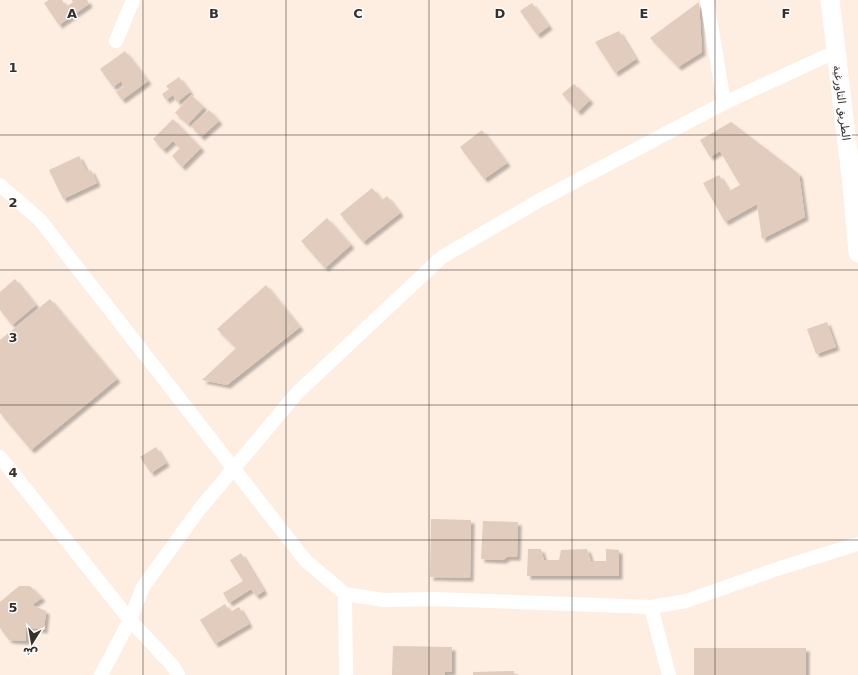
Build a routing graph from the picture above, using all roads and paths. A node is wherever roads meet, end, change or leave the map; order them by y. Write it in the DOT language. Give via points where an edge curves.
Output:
graph roads {
  1 [pos="133,0"];
  2 [pos="707,0"];
  3 [pos="830,0"];
  4 [pos="116,41"];
  5 [pos="835,52"];
  6 [pos="724,103"];
  7 [pos="855,184"];
  8 [pos="0,185"];
  9 [pos="858,253"];
  10 [pos="0,457"];
  11 [pos="234,469"];
  12 [pos="858,544"];
  13 [pos="345,594"];
  14 [pos="651,607"];
  15 [pos="130,620"];
  16 [pos="101,675"];
  17 [pos="178,675"];
  18 [pos="346,675"];
  19 [pos="669,675"];
  1 -- 4 [label="street"];
  2 -- 6 [label="street"];
  3 -- 5 [label="street, الطريق التاورغية"];
  5 -- 6 [label="street"];
  5 -- 7 [label="street, الطريق التاورغية"];
  6 -- 11 [label="street" via="540,200 442,257 297,393"];
  7 -- 9 [label="street, الطريق التاورغية"];
  8 -- 11 [label="street" via="40,220"];
  10 -- 15 [label="street"];
  11 -- 13 [label="street" via="305,560"];
  11 -- 15 [label="street" via="198,510 143,587"];
  12 -- 14 [label="street" via="686,601"];
  13 -- 14 [label="street" via="384,600 436,599"];
  13 -- 18 [label="street"];
  14 -- 19 [label="street"];
  15 -- 16 [label="street"];
  15 -- 17 [label="street" via="172,665"];
}
